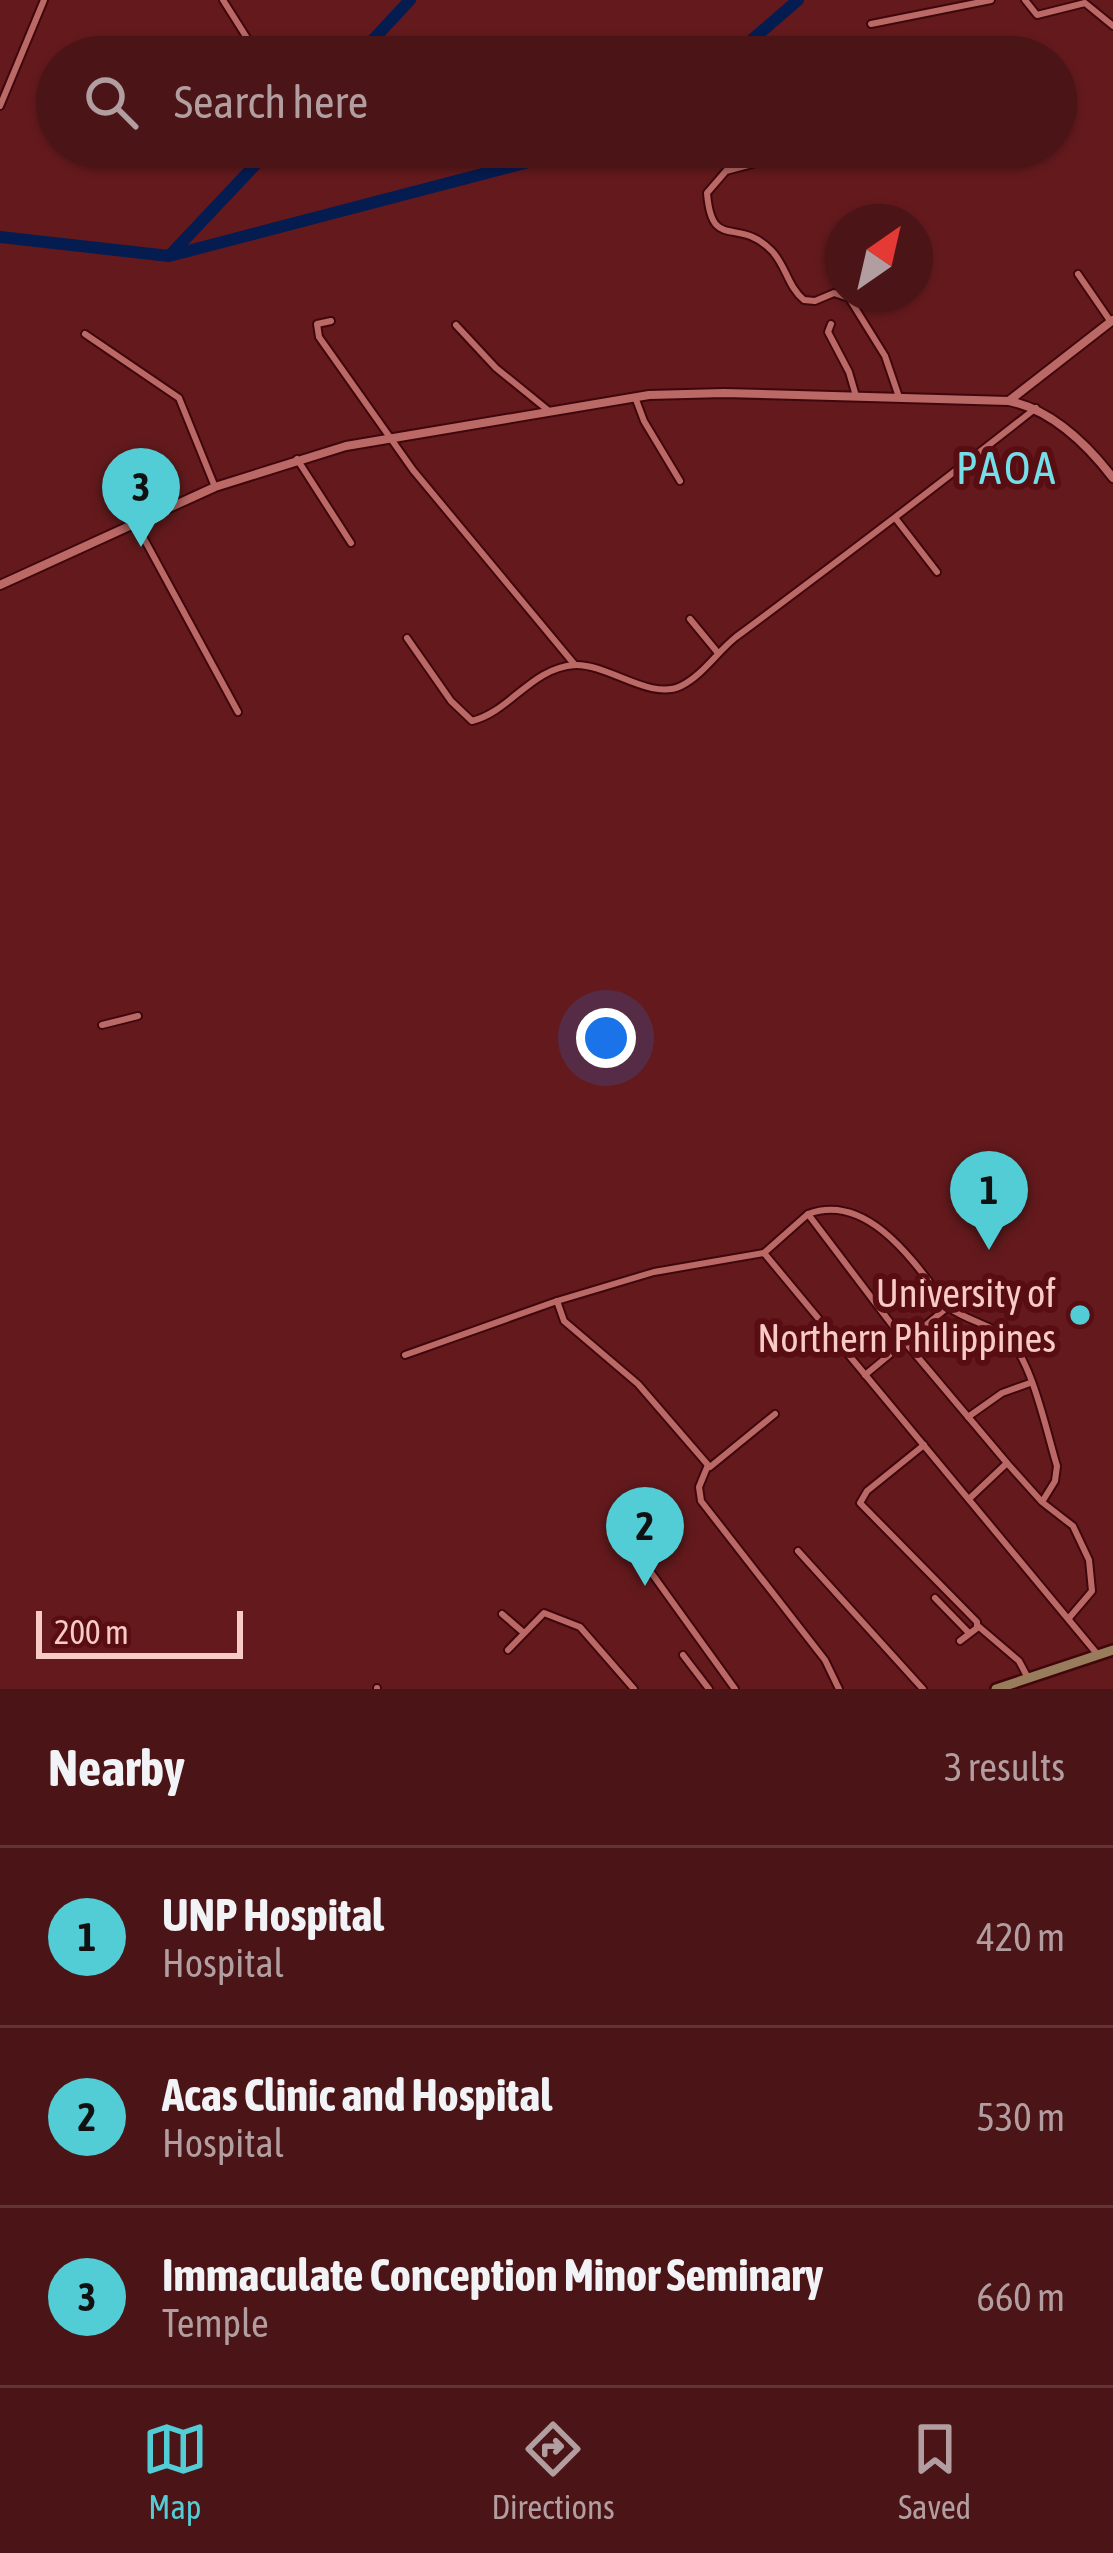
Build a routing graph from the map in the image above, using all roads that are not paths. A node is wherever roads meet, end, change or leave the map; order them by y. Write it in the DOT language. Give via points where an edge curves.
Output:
graph roads {
  1 [pos="44,0"];
  2 [pos="224,0"];
  3 [pos="991,0"];
  4 [pos="1024,0"];
  5 [pos="871,24"];
  6 [pos="1113,26"];
  7 [pos="247,36"];
  8 [pos="0,78"];
  9 [pos="10,82"];
  10 [pos="0,106"];
  11 [pos="743,168"];
  12 [pos="1078,274"];
  13 [pos="332,321"];
  14 [pos="1112,321"];
  15 [pos="831,324"];
  16 [pos="456,325"];
  17 [pos="85,334"];
  18 [pos="856,396"];
  19 [pos="635,397"];
  20 [pos="899,397"];
  21 [pos="1009,401"];
  22 [pos="1036,408"];
  23 [pos="549,411"];
  24 [pos="391,439"];
  25 [pos="297,459"];
  26 [pos="1113,478"];
  27 [pos="680,481"];
  28 [pos="215,487"];
  29 [pos="896,519"];
  30 [pos="136,524"];
  31 [pos="350,543"];
  32 [pos="937,572"];
  33 [pos="0,585"];
  34 [pos="690,619"];
  35 [pos="407,638"];
  36 [pos="718,653"];
  37 [pos="575,665"];
  38 [pos="238,712"];
  39 [pos="138,1016"];
  40 [pos="102,1025"];
  41 [pos="808,1214"];
  42 [pos="764,1253"];
  43 [pos="557,1301"];
  44 [pos="948,1307"];
  45 [pos="904,1342"];
  46 [pos="405,1354"];
  47 [pos="865,1375"];
  48 [pos="1030,1383"];
  49 [pos="775,1414"];
  50 [pos="968,1417"];
  51 [pos="924,1445"];
  52 [pos="1007,1463"];
  53 [pos="710,1467"];
  54 [pos="970,1499"];
  55 [pos="1042,1502"];
  56 [pos="632,1546"];
  57 [pos="798,1551"];
  58 [pos="935,1598"];
  59 [pos="502,1615"];
  60 [pos="1069,1618"];
  61 [pos="978,1626"];
  62 [pos="524,1633"];
  63 [pos="969,1633"];
  64 [pos="959,1641"];
  65 [pos="1113,1649"];
  66 [pos="508,1650"];
  67 [pos="683,1655"];
  68 [pos="1098,1655"];
  69 [pos="1028,1678"];
  70 [pos="634,1689"];
  71 [pos="709,1689"];
  72 [pos="735,1689"];
  73 [pos="839,1689"];
  74 [pos="923,1689"];
  75 [pos="996,1689"];
  1 -- 9 [label="street"];
  2 -- 7 [label="street"];
  3 -- 5 [label="street"];
  4 -- 6 [label="street" via="1037,15 1085,3"];
  8 -- 9 [label="street"];
  9 -- 10 [label="street"];
  11 -- 20 [label="street" via="722,174 707,193 712,221 757,237 804,301 849,298"];
  12 -- 14 [label="street"];
  13 -- 24 [label="street" via="317,324 319,337"];
  14 -- 21 [label="street"];
  15 -- 18 [label="street"];
  16 -- 23 [label="street"];
  17 -- 28 [label="street" via="179,398"];
  18 -- 19 [label="street"];
  18 -- 20 [label="street"];
  19 -- 23 [label="street"];
  19 -- 27 [label="street"];
  20 -- 21 [label="street"];
  21 -- 22 [label="street"];
  22 -- 26 [label="street"];
  22 -- 29 [label="street"];
  23 -- 24 [label="street"];
  24 -- 25 [label="street"];
  24 -- 37 [label="street"];
  25 -- 28 [label="street"];
  25 -- 31 [label="street"];
  28 -- 30 [label="street"];
  29 -- 32 [label="street"];
  29 -- 36 [label="street"];
  30 -- 33 [label="street"];
  30 -- 38 [label="street"];
  34 -- 36 [label="street"];
  35 -- 37 [label="street" via="472,721 544,674"];
  36 -- 37 [label="street" via="688,682 666,690"];
  39 -- 40 [label="street"];
  41 -- 42 [label="street"];
  41 -- 44 [label="street" via="830,1208 871,1222"];
  41 -- 45 [label="street"];
  42 -- 43 [label="street" via="654,1272"];
  42 -- 47 [label="street"];
  43 -- 46 [label="street"];
  43 -- 53 [label="street" via="564,1321 638,1384"];
  44 -- 45 [label="street"];
  44 -- 48 [label="street" via="1008,1338"];
  45 -- 47 [label="street"];
  45 -- 50 [label="street"];
  47 -- 51 [label="street"];
  48 -- 50 [label="street"];
  48 -- 55 [label="street" via="1057,1466"];
  49 -- 53 [label="street"];
  50 -- 52 [label="street"];
  51 -- 54 [label="street"];
  51 -- 61 [label="street" via="860,1503"];
  52 -- 54 [label="street"];
  52 -- 55 [label="street"];
  53 -- 73 [label="street" via="701,1502"];
  54 -- 60 [label="street"];
  55 -- 60 [label="street" via="1067,1519 1089,1560 1092,1591"];
  56 -- 72 [label="street"];
  57 -- 74 [label="street"];
  58 -- 63 [label="street"];
  59 -- 62 [label="street"];
  60 -- 68 [label="street"];
  61 -- 63 [label="street"];
  61 -- 69 [label="street"];
  62 -- 66 [label="street"];
  62 -- 70 [label="street" via="544,1613 580,1628"];
  63 -- 64 [label="street"];
  65 -- 68 [label="main road"];
  67 -- 71 [label="street"];
  68 -- 69 [label="main road"];
  69 -- 75 [label="main road"];
}
